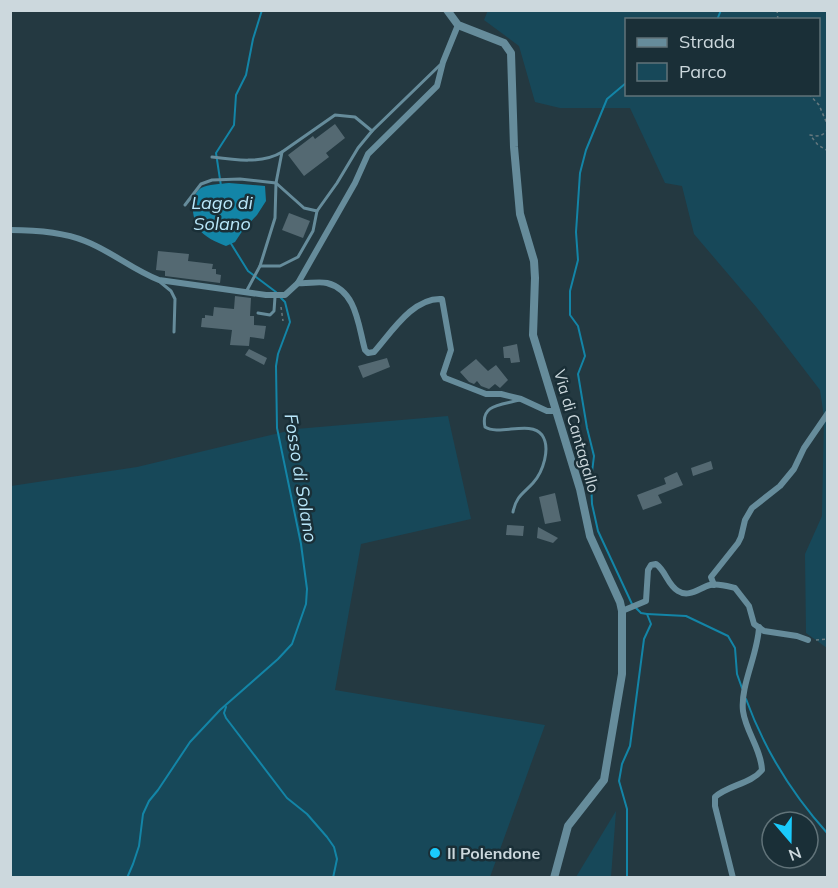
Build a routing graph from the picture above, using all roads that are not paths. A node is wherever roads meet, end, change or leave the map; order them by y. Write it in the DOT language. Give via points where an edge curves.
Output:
graph roads {
  1 [pos="447,10"];
  2 [pos="458,25"];
  3 [pos="443,62"];
  4 [pos="372,131"];
  5 [pos="282,152"];
  6 [pos="212,157"];
  7 [pos="276,183"];
  8 [pos="184,205"];
  9 [pos="317,211"];
  10 [pos="10,230"];
  11 [pos="260,266"];
  12 [pos="159,280"];
  13 [pos="298,283"];
  14 [pos="246,292"];
  15 [pos="275,295"];
  16 [pos="258,313"];
  17 [pos="174,332"];
  18 [pos="521,399"];
  19 [pos="555,411"];
  20 [pos="828,413"];
  21 [pos="513,512"];
  22 [pos="714,585"];
  23 [pos="622,611"];
  24 [pos="759,627"];
  25 [pos="808,640"];
  26 [pos="554,878"];
  27 [pos="733,878"];
  1 -- 2 [label="street"];
  2 -- 3 [label="street"];
  2 -- 19 [label="street, Via di Cantagallo" via="504,43 511,53 520,214 535,270 533,335"];
  3 -- 4 [label="lane"];
  3 -- 13 [label="street" via="437,86 368,154"];
  4 -- 5 [label="lane" via="355,117 335,115"];
  4 -- 9 [label="lane"];
  5 -- 6 [label="lane" via="271,159"];
  5 -- 7 [label="lane"];
  7 -- 8 [label="lane" via="212,180 201,184"];
  7 -- 9 [label="lane" via="303,208"];
  7 -- 11 [label="lane" via="275,218"];
  9 -- 11 [label="lane" via="313,231 298,257 280,266"];
  10 -- 12 [label="street" via="83,240"];
  11 -- 14 [label="lane"];
  12 -- 14 [label="street"];
  12 -- 17 [label="lane" via="175,298"];
  13 -- 15 [label="street" via="285,295"];
  13 -- 18 [label="street" via="324,282 345,295 352,303 368,353 374,352 412,310 432,298 442,299 451,351 445,378 486,394"];
  14 -- 15 [label="street"];
  15 -- 16 [label="lane" via="274,311 270,315"];
  18 -- 19 [label="street"];
  18 -- 21 [label="lane" via="488,409 483,419 485,427 491,430 537,431 546,445 546,457 535,482 522,491"];
  19 -- 23 [label="street, Via di Cantagallo" via="580,489 590,536"];
  20 -- 22 [label="street" via="794,469 752,508 738,543 711,577"];
  22 -- 23 [label="street" via="681,592 661,567 651,565 646,602"];
  22 -- 24 [label="street" via="735,588"];
  23 -- 26 [label="street, Via di Cantagallo" via="622,674 604,780 568,826"];
  24 -- 25 [label="street"];
  24 -- 27 [label="street" via="743,711 762,760 762,770 758,776 715,797"];
}
